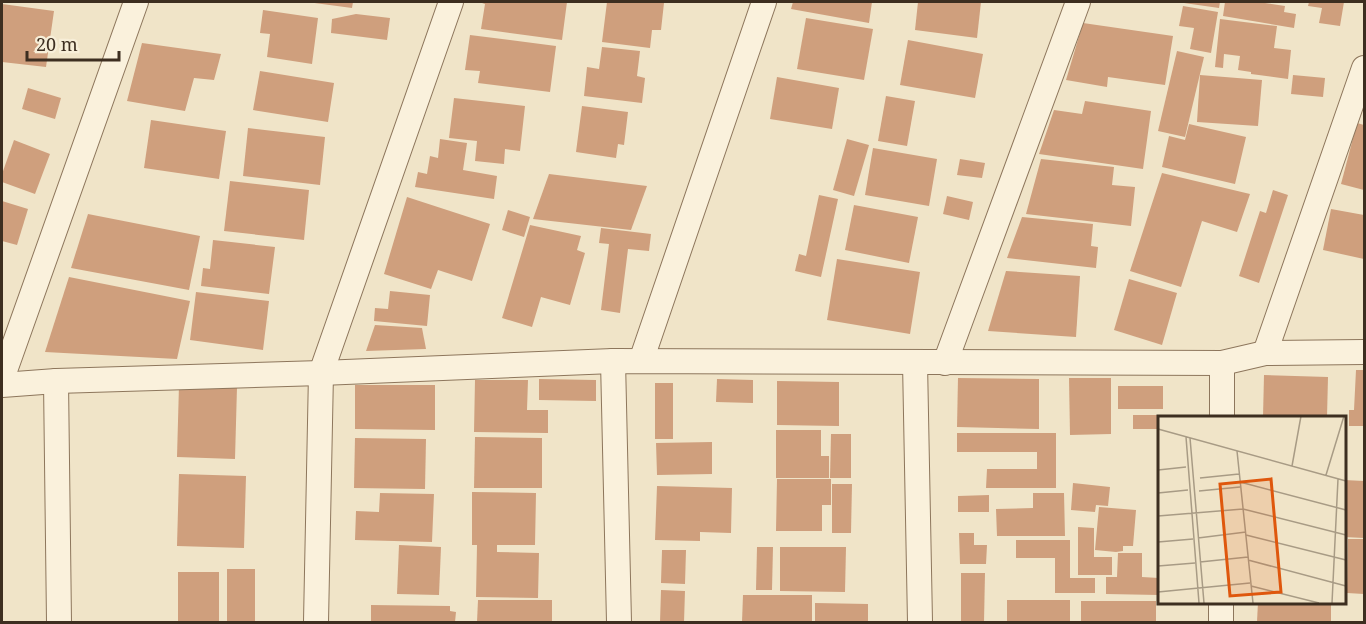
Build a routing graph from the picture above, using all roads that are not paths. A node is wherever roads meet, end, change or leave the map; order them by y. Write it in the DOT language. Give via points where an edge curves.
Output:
graph roads {
  1 [pos="136,2"];
  2 [pos="451,2"];
  3 [pos="764,2"];
  4 [pos="1078,2"];
  5 [pos="1365,68"];
  6 [pos="1365,352"];
  7 [pos="1265,353"];
  8 [pos="613,361"];
  9 [pos="641,361"];
  10 [pos="915,362"];
  11 [pos="945,363"];
  12 [pos="1222,363"];
  13 [pos="321,373"];
  14 [pos="2,379"];
  15 [pos="56,381"];
  16 [pos="2,385"];
  17 [pos="1222,416"];
  18 [pos="1221,603"];
  19 [pos="59,622"];
  20 [pos="316,622"];
  21 [pos="619,622"];
  22 [pos="920,622"];
  23 [pos="1221,622"];
  1 -- 14 [label="street"];
  2 -- 13 [label="street"];
  3 -- 9 [label="street"];
  4 -- 11 [label="street"];
  5 -- 7 [label="street"];
  6 -- 7 [label="street"];
  7 -- 12 [label="street"];
  8 -- 9 [label="street"];
  8 -- 13 [label="street"];
  8 -- 21 [label="street"];
  9 -- 10 [label="street"];
  10 -- 11 [label="street"];
  10 -- 22 [label="street"];
  11 -- 12 [label="street"];
  12 -- 17 [label="street"];
  13 -- 15 [label="street"];
  13 -- 20 [label="street"];
  15 -- 16 [label="street"];
  15 -- 19 [label="street"];
  18 -- 23 [label="street"];
}
